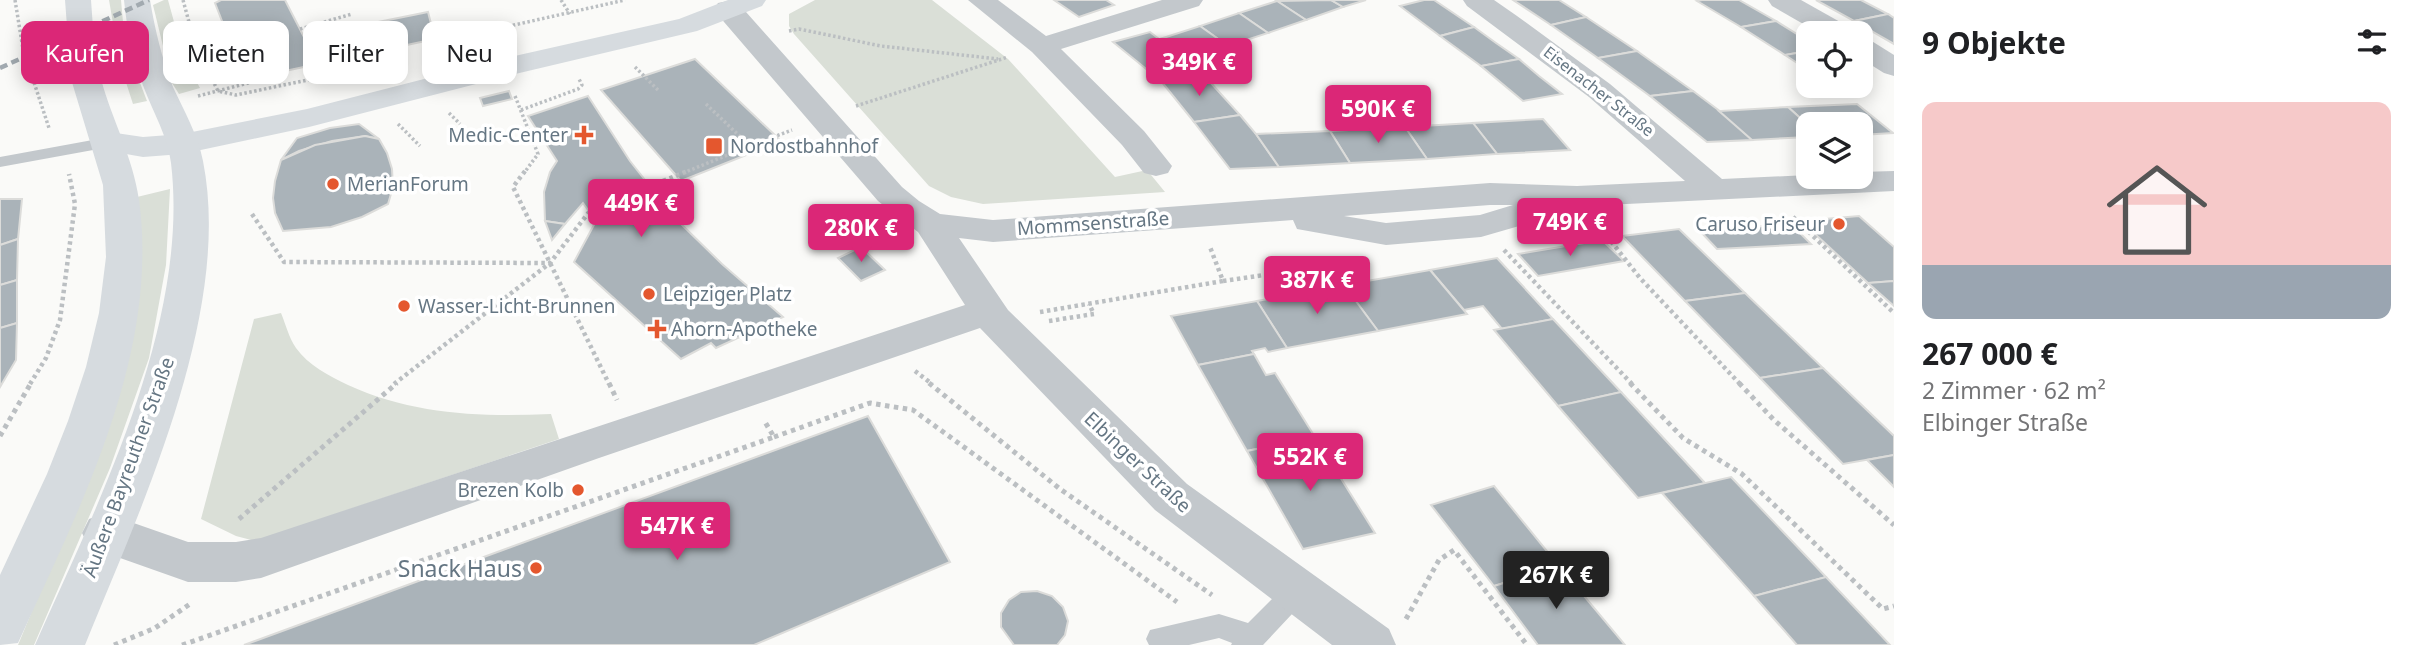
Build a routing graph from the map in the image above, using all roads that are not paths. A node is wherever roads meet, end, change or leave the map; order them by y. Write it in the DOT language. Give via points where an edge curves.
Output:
graph roads {
  1 [pos="78,0"];
  2 [pos="137,0"];
  3 [pos="981,0"];
  4 [pos="1191,0"];
  5 [pos="1476,0"];
  6 [pos="1781,0"];
  7 [pos="741,5"];
  8 [pos="1818,21"];
  9 [pos="1042,46"];
  10 [pos="1873,54"];
  11 [pos="1894,67"];
  12 [pos="179,136"];
  13 [pos="109,142"];
  14 [pos="0,162"];
  15 [pos="1156,166"];
  16 [pos="1894,181"];
  17 [pos="1714,190"];
  18 [pos="1577,197"];
  19 [pos="1255,212"];
  20 [pos="931,224"];
  21 [pos="987,313"];
  22 [pos="105,533"];
  23 [pos="1297,590"];
  24 [pos="0,627"];
  25 [pos="1388,633"];
  26 [pos="1252,637"];
  27 [pos="1160,639"];
  28 [pos="60,645"];
  1 -- 13 [label="main road" via="87,81"];
  2 -- 12 [label="main road, Äußere Bayreuther Straße" via="152,67"];
  3 -- 9 [label="street"];
  4 -- 9 [label="street"];
  5 -- 17 [label="street, Eisenacher Straße" via="1556,55 1653,132"];
  6 -- 8 [label="street"];
  7 -- 12 [label="main road" via="687,25 389,99"];
  7 -- 20 [label="street" via="756,38 890,194"];
  9 -- 15 [label="street"];
  10 -- 11 [label="street"];
  12 -- 13 [label="main road" via="143,147"];
  12 -- 22 [label="main road, Äußere Bayreuther Straße" via="187,162 190,214 179,315 157,395"];
  13 -- 14 [label="lane"];
  13 -- 24 [label="main road" via="121,194 124,248 106,365 75,456"];
  16 -- 17 [label="street, Mommsenstraße"];
  17 -- 18 [label="street, Mommsenstraße"];
  18 -- 19 [label="street, Mommsenstraße" via="1490,194"];
  18 -- 19 [label="street, Mommsenstraße" via="1481,226 1386,234"];
  19 -- 20 [label="street, Mommsenstraße" via="993,231"];
  20 -- 21 [label="street"];
  21 -- 22 [label="street" via="261,558 188,562"];
  21 -- 23 [label="street, Elbinger Straße" via="1171,497"];
  22 -- 28 [label="main road, Äußere Bayreuther Straße"];
  23 -- 25 [label="street, Elbinger Straße"];
  23 -- 26 [label="lane"];
  26 -- 27 [label="lane" via="1219,626"];
}
